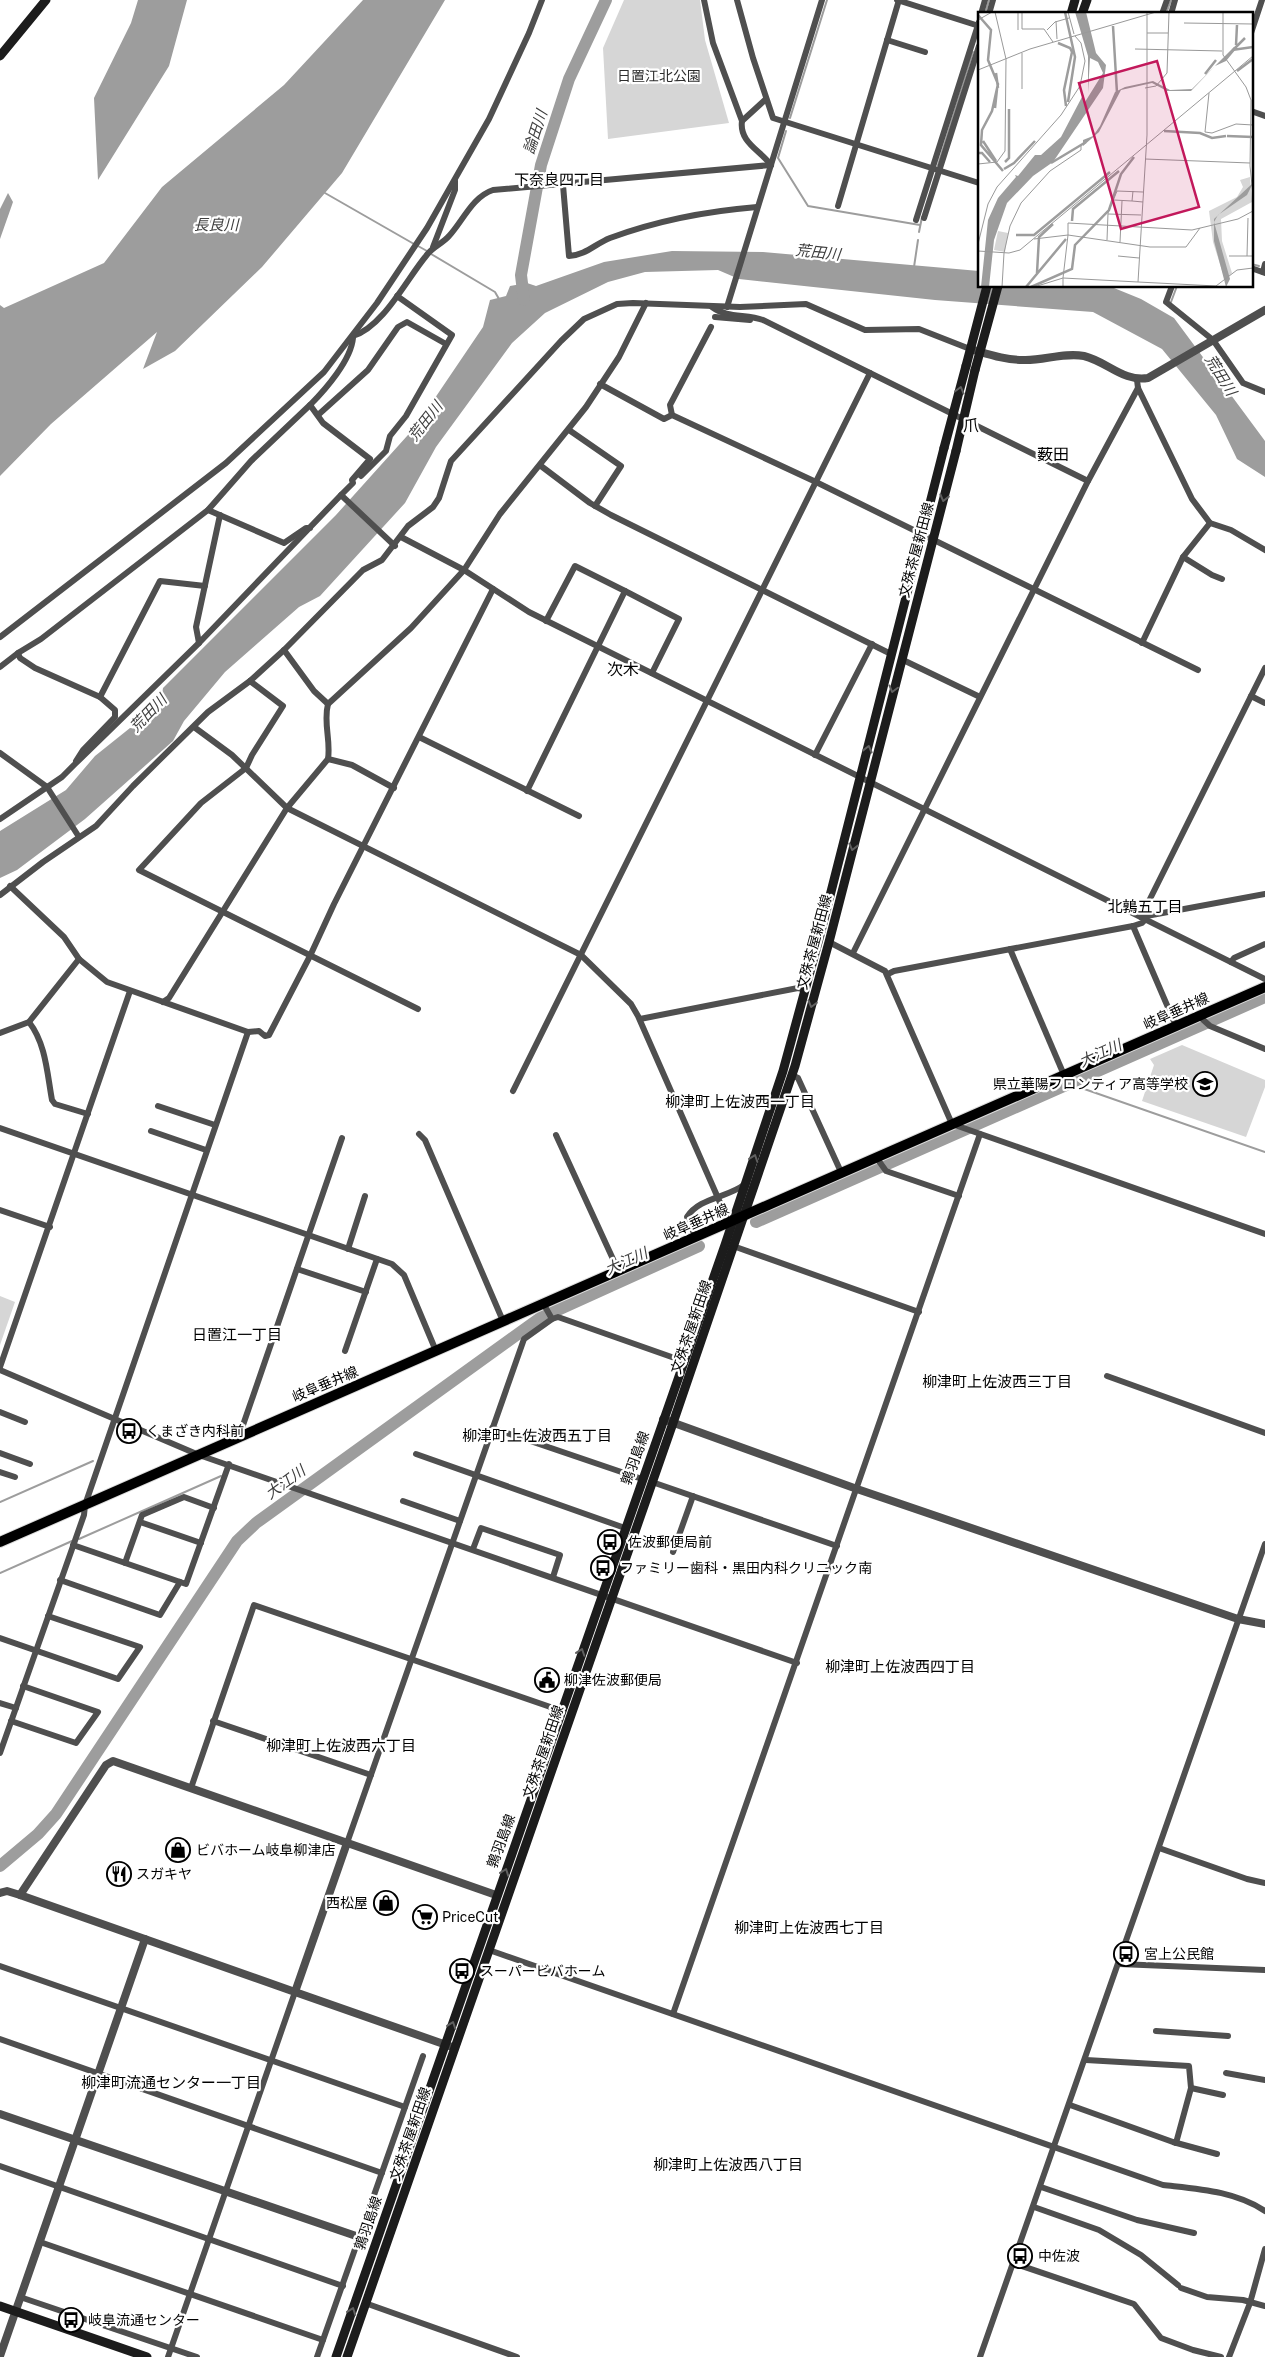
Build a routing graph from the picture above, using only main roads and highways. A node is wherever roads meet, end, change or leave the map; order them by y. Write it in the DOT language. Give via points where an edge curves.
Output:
graph roads {
  1 [pos="46,0"];
  2 [pos="0,56"];
  3 [pos="986,288"];
  4 [pos="997,288"];
  5 [pos="865,779"];
  6 [pos="1265,987"];
  7 [pos="743,1215"];
  8 [pos="731,1222"];
  9 [pos="0,1542"];
  10 [pos="0,2306"];
  11 [pos="147,2357"];
  12 [pos="336,2357"];
  13 [pos="347,2357"];
  1 -- 2 [label="main road"];
  5 -- 3 [label="main road, 文殊茶屋新田線, one-way, bridge" via="891,654"];
  4 -- 5 [label="main road, 文殊茶屋新田線, one-way, bridge" via="901,659"];
  5 -- 7 [label="main road, 文殊茶屋新田線, one-way" via="829,942 792,1075"];
  8 -- 5 [label="main road, 文殊茶屋新田線, one-way" via="784,1072"];
  6 -- 7 [label="main road, 岐阜垂井線" via="877,1160 841,1172"];
  7 -- 8 [label="main road, 岐阜垂井線"];
  7 -- 13 [label="main road, 文殊茶屋新田線"];
  8 -- 9 [label="main road, 岐阜垂井線"];
  12 -- 8 [label="main road, 鶉羽島線, one-way"];
  10 -- 11 [label="main road"];
}
